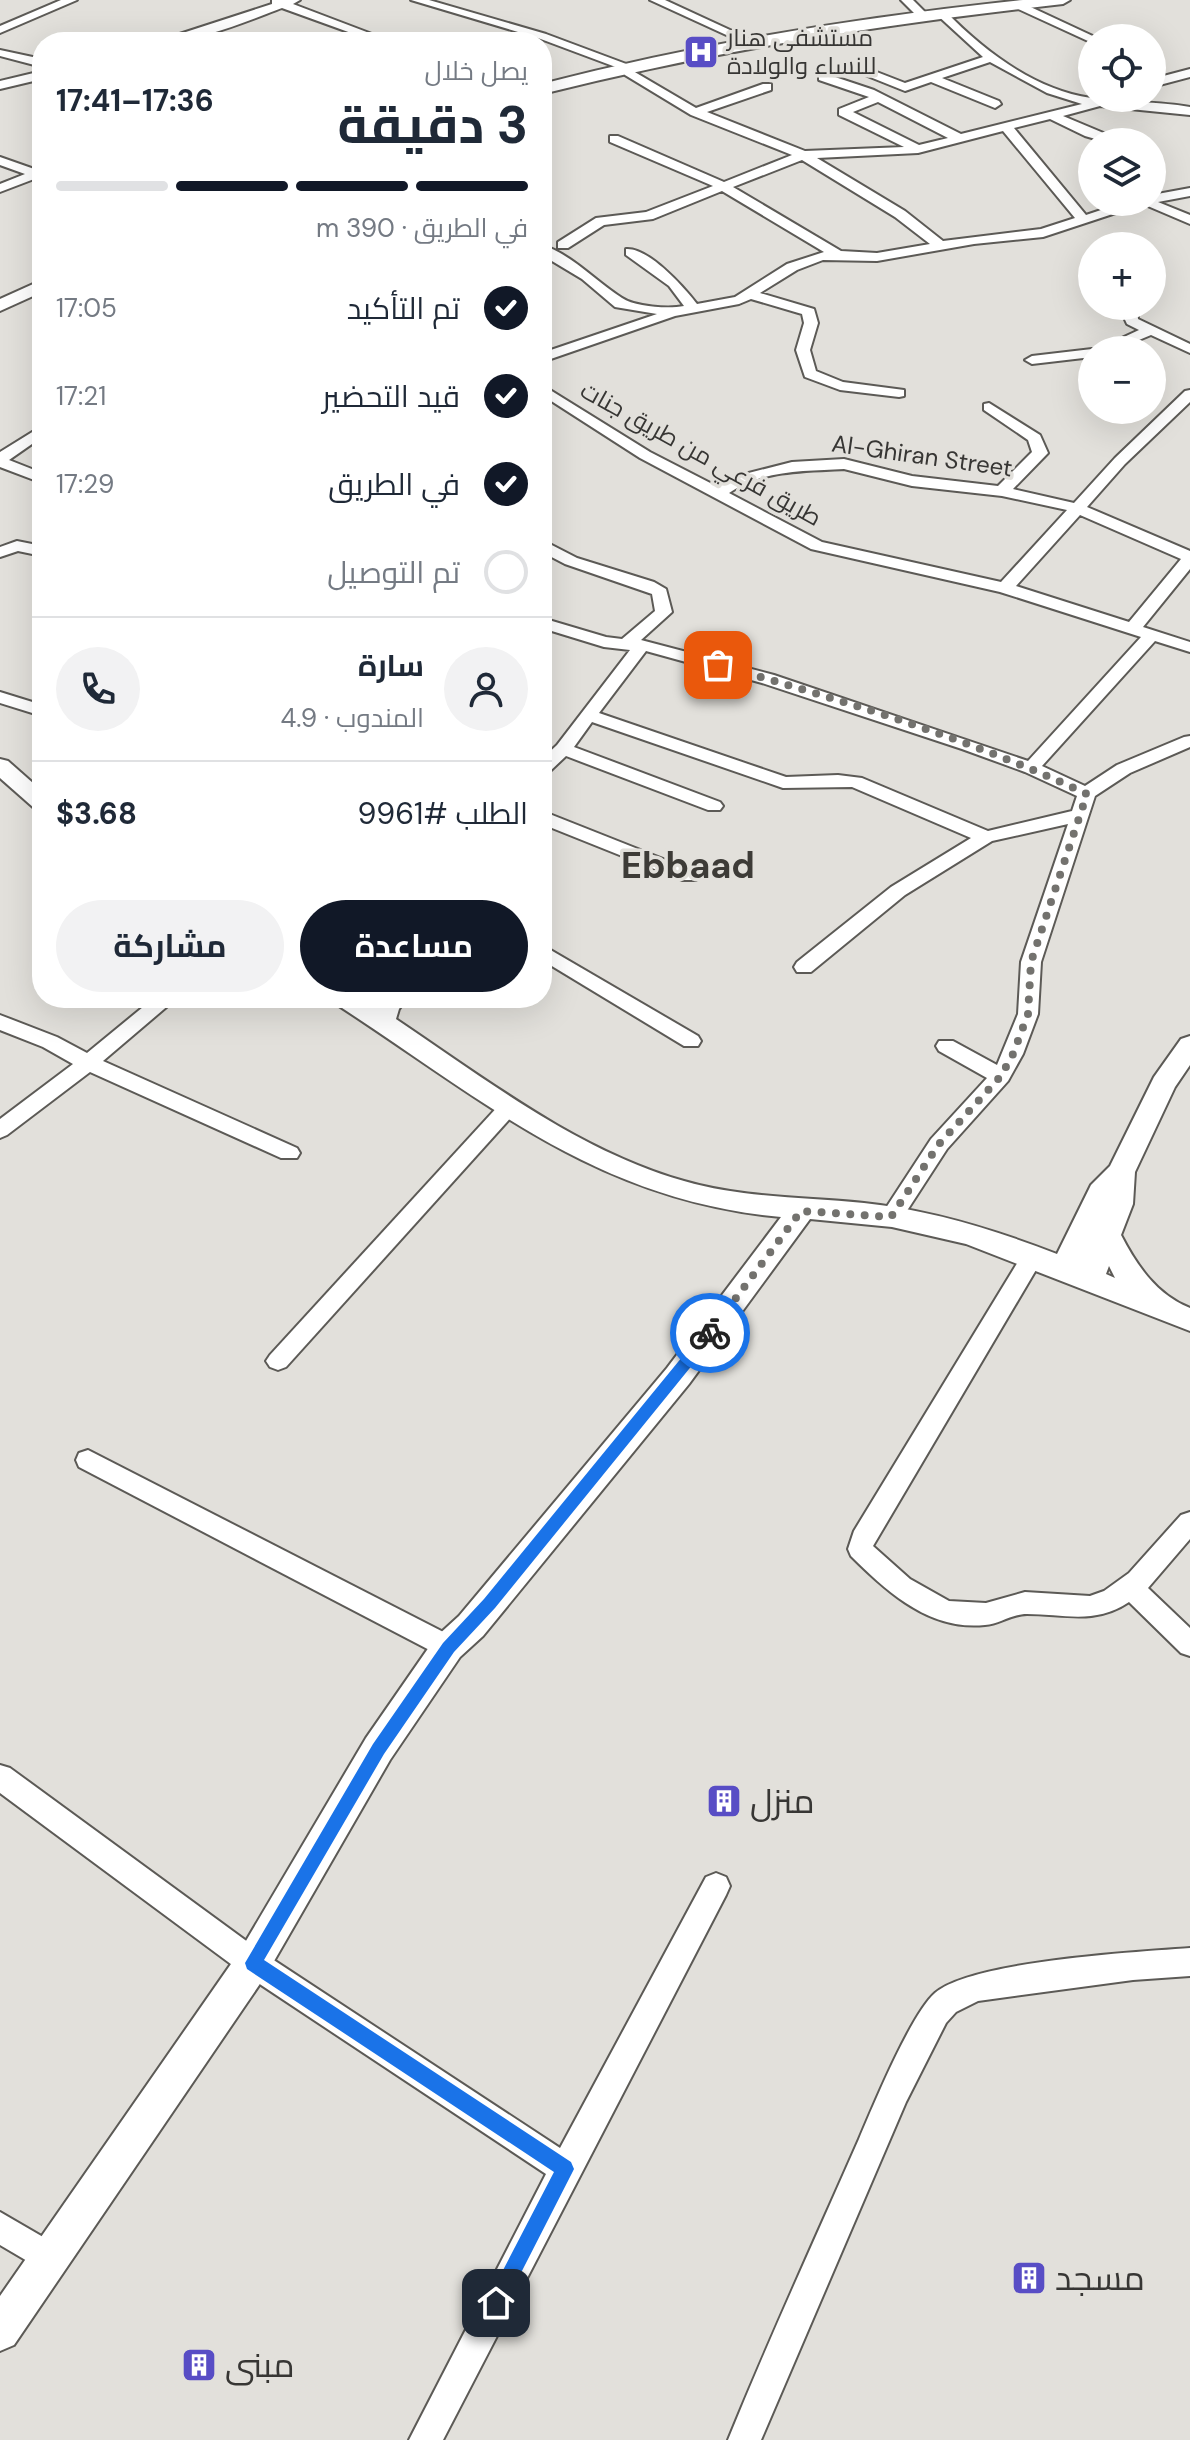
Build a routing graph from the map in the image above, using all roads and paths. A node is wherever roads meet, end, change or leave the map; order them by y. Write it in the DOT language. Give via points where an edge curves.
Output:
graph roads {
  1 [pos="71,0"];
  2 [pos="417,0"];
  3 [pos="656,0"];
  4 [pos="907,0"];
  5 [pos="1063,0"];
  6 [pos="282,1"];
  7 [pos="1018,5"];
  8 [pos="941,13"];
  9 [pos="922,15"];
  10 [pos="0,30"];
  11 [pos="204,32"];
  12 [pos="361,32"];
  13 [pos="528,32"];
  14 [pos="1078,33"];
  15 [pos="552,40"];
  16 [pos="750,42"];
  17 [pos="0,53"];
  18 [pos="990,58"];
  19 [pos="32,61"];
  20 [pos="625,67"];
  21 [pos="869,73"];
  22 [pos="1190,73"];
  23 [pos="32,77"];
  24 [pos="823,77"];
  25 [pos="931,78"];
  26 [pos="1168,78"];
  27 [pos="0,85"];
  28 [pos="552,86"];
  29 [pos="767,87"];
  30 [pos="1078,97"];
  31 [pos="878,98"];
  32 [pos="995,104"];
  33 [pos="1078,106"];
  34 [pos="1166,107"];
  35 [pos="1190,111"];
  36 [pos="695,112"];
  37 [pos="1051,115"];
  38 [pos="1006,127"];
  39 [pos="1078,128"];
  40 [pos="614,139"];
  41 [pos="962,140"];
  42 [pos="918,149"];
  43 [pos="803,155"];
  44 [pos="0,161"];
  45 [pos="32,175"];
  46 [pos="32,178"];
  47 [pos="721,185"];
  48 [pos="0,188"];
  49 [pos="1190,192"];
  50 [pos="1166,197"];
  51 [pos="1166,208"];
  52 [pos="1089,216"];
  53 [pos="1082,218"];
  54 [pos="1190,220"];
  55 [pos="942,247"];
  56 [pos="552,252"];
  57 [pos="631,252"];
  58 [pos="552,254"];
  59 [pos="837,254"];
  60 [pos="32,290"];
  61 [pos="750,294"];
  62 [pos="0,306"];
  63 [pos="694,309"];
  64 [pos="674,312"];
  65 [pos="1132,320"];
  66 [pos="1149,331"];
  67 [pos="1137,336"];
  68 [pos="1190,349"];
  69 [pos="552,355"];
  70 [pos="1078,355"];
  71 [pos="1032,360"];
  72 [pos="899,393"];
  73 [pos="1190,394"];
  74 [pos="552,395"];
  75 [pos="989,407"];
  76 [pos="32,437"];
  77 [pos="0,460"];
  78 [pos="32,473"];
  79 [pos="1002,491"];
  80 [pos="717,495"];
  81 [pos="1077,508"];
  82 [pos="32,549"];
  83 [pos="552,551"];
  84 [pos="0,552"];
  85 [pos="1190,558"];
  86 [pos="1005,588"];
  87 [pos="552,626"];
  88 [pos="1134,627"];
  89 [pos="1153,634"];
  90 [pos="634,645"];
  91 [pos="1190,647"];
  92 [pos="0,697"];
  93 [pos="32,708"];
  94 [pos="589,715"];
  95 [pos="1190,741"];
  96 [pos="563,749"];
  97 [pos="552,759"];
  98 [pos="0,766"];
  99 [pos="1031,768"];
  100 [pos="32,794"];
  101 [pos="1087,794"];
  102 [pos="714,806"];
  103 [pos="1077,816"];
  104 [pos="552,821"];
  105 [pos="986,837"];
  106 [pos="689,876"];
  107 [pos="552,957"];
  108 [pos="804,967"];
  109 [pos="155,1008"];
  110 [pos="391,1011"];
  111 [pos="0,1022"];
  112 [pos="691,1041"];
  113 [pos="946,1046"];
  114 [pos="1186,1056"];
  115 [pos="88,1063"];
  116 [pos="1001,1076"];
  117 [pos="508,1108"];
  118 [pos="0,1130"];
  119 [pos="289,1153"];
  120 [pos="801,1211"];
  121 [pos="891,1217"];
  122 [pos="1094,1233"];
  123 [pos="1025,1254"];
  124 [pos="1076,1276"];
  125 [pos="1178,1315"];
  126 [pos="278,1361"];
  127 [pos="88,1460"];
  128 [pos="1190,1522"];
  129 [pos="1130,1587"];
  130 [pos="1190,1645"];
  131 [pos="448,1647"];
  132 [pos="0,1777"];
  133 [pos="716,1886"];
  134 [pos="1190,1962"];
  135 [pos="253,1963"];
  136 [pos="565,2169"];
  137 [pos="0,2227"];
  138 [pos="51,2259"];
  139 [pos="0,2331"];
  140 [pos="425,2440"];
  141 [pos="744,2440"];
  1 -- 10 [label="street"];
  2 -- 13 [label="street"];
  3 -- 16 [label="street"];
  4 -- 9 [label="street"];
  5 -- 7 [label="street"];
  6 -- 11 [label="street"];
  6 -- 12 [label="street"];
  7 -- 8 [label="street"];
  7 -- 14 [label="street"];
  8 -- 9 [label="street"];
  8 -- 18 [label="street"];
  9 -- 16 [label="street"];
  15 -- 20 [label="street"];
  16 -- 20 [label="street"];
  17 -- 19 [label="street"];
  18 -- 25 [label="street"];
  18 -- 30 [label="street" via="1050,90"];
  20 -- 28 [label="street"];
  20 -- 36 [label="street"];
  21 -- 25 [label="street" via="902,87"];
  22 -- 26 [label="street"];
  23 -- 27 [label="street"];
  24 -- 31 [label="street"];
  25 -- 32 [label="street"];
  29 -- 36 [label="street"];
  31 -- 41 [label="street"];
  31 -- 42 [label="street" via="843,112"];
  33 -- 37 [label="street"];
  34 -- 35 [label="street"];
  36 -- 43 [label="street"];
  37 -- 38 [label="street"];
  37 -- 39 [label="street"];
  38 -- 41 [label="street"];
  38 -- 53 [label="street"];
  40 -- 47 [label="street"];
  41 -- 42 [label="street"];
  42 -- 43 [label="street"];
  43 -- 47 [label="street"];
  43 -- 55 [label="street" via="900,214"];
  44 -- 45 [label="street"];
  46 -- 48 [label="street"];
  47 -- 56 [label="street" via="648,216 601,221"];
  47 -- 59 [label="street"];
  49 -- 50 [label="street"];
  51 -- 54 [label="street"];
  52 -- 53 [label="street"];
  53 -- 55 [label="street" via="1043,233"];
  55 -- 59 [label="street" via="858,258"];
  57 -- 63 [label="street" via="674,283"];
  58 -- 64 [label="street" via="620,304"];
  59 -- 61 [label="street" via="801,262"];
  60 -- 62 [label="street"];
  61 -- 63 [label="street"];
  61 -- 72 [label="street" via="809,312 803,350 810,374 840,386"];
  63 -- 64 [label="street"];
  64 -- 69 [label="street"];
  65 -- 66 [label="street"];
  66 -- 67 [label="street"];
  66 -- 68 [label="street"];
  70 -- 71 [label="street"];
  73 -- 81 [label="street"];
  74 -- 80 [label="street, طريق فرعي من طريق جنات"];
  75 -- 79 [label="street" via="1035,438 1040,453"];
  76 -- 77 [label="street"];
  77 -- 78 [label="street"];
  79 -- 80 [label="street, Al-Ghiran Street" via="912,481 844,464 792,467 738,480"];
  79 -- 81 [label="street, Al-Ghiran Street"];
  80 -- 86 [label="street, طريق فرعي من طريق جنات" via="817,546"];
  81 -- 85 [label="street, Al-Ghiran Street"];
  81 -- 86 [label="street"];
  82 -- 84 [label="street" via="17,546"];
  83 -- 90 [label="street" via="660,592 664,612"];
  85 -- 88 [label="street"];
  86 -- 88 [label="street, طريق فرعي من طريق جنات"];
  87 -- 90 [label="street" via="588,639"];
  88 -- 89 [label="street, طريق فرعي من طريق جنات"];
  89 -- 91 [label="street, طريق فرعي من طريق جنات"];
  89 -- 99 [label="street"];
  90 -- 94 [label="street"];
  90 -- 99 [label="street" via="768,679"];
  92 -- 93 [label="street"];
  94 -- 96 [label="street"];
  94 -- 105 [label="street" via="783,782 856,782"];
  95 -- 101 [label="street" via="1127,765"];
  96 -- 97 [label="street"];
  96 -- 102 [label="street"];
  98 -- 100 [label="street"];
  99 -- 101 [label="street"];
  101 -- 103 [label="street"];
  103 -- 105 [label="street"];
  103 -- 116 [label="street" via="1031,962 1028,1014"];
  104 -- 106 [label="street"];
  105 -- 108 [label="street" via="898,891"];
  107 -- 112 [label="street"];
  109 -- 115 [label="street"];
  110 -- 117 [label="street"];
  111 -- 115 [label="street"];
  113 -- 116 [label="street"];
  114 -- 122 [label="street" via="1163,1084 1121,1172 1119,1204"];
  115 -- 118 [label="street"];
  115 -- 119 [label="street"];
  116 -- 121 [label="street" via="939,1144"];
  117 -- 120 [label="street" via="573,1145 676,1190"];
  117 -- 126 [label="street"];
  120 -- 121 [label="street"];
  120 -- 131 [label="street" via="678,1376"];
  121 -- 123 [label="street"];
  122 -- 123 [label="street"];
  122 -- 124 [label="street"];
  122 -- 125 [label="street" via="1127,1273"];
  123 -- 124 [label="street"];
  123 -- 129 [label="street" via="860,1549 889,1578 939,1611 990,1614 1014,1604 1100,1605"];
  124 -- 125 [label="street"];
  127 -- 131 [label="street"];
  128 -- 129 [label="street"];
  129 -- 130 [label="street"];
  131 -- 135 [label="street" via="378,1749"];
  132 -- 135 [label="street"];
  133 -- 136 [label="street"];
  134 -- 141 [label="street" via="975,1987 946,2002 895,2091"];
  135 -- 136 [label="street"];
  135 -- 138 [label="street"];
  136 -- 140 [label="street"];
  137 -- 138 [label="street"];
  138 -- 139 [label="street"];
}
